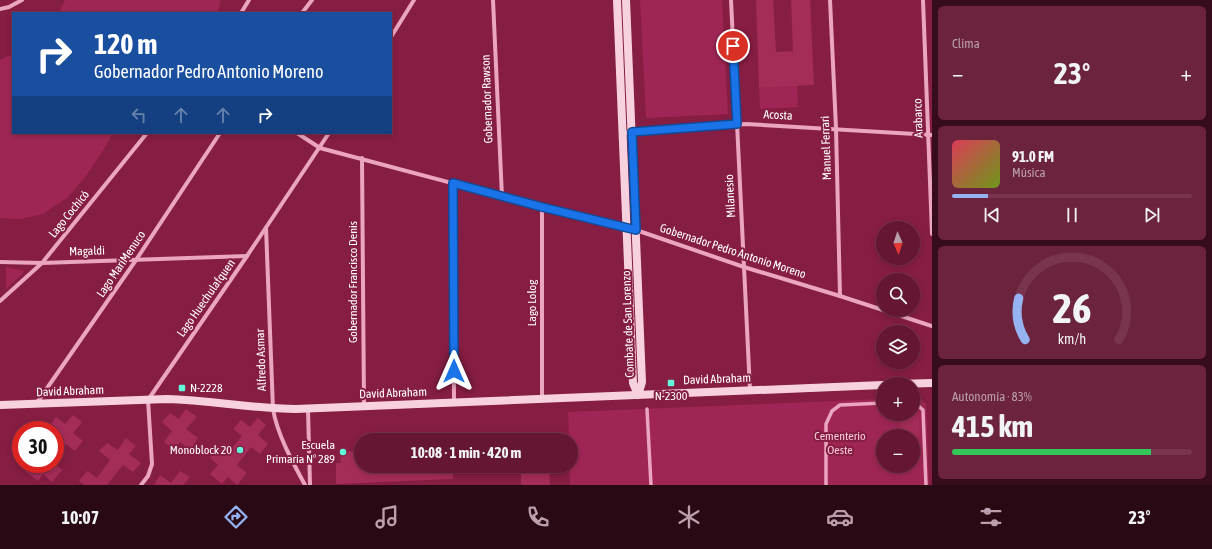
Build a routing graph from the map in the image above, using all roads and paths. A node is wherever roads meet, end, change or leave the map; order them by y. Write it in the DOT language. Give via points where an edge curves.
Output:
graph roads {
  1 [pos="22,0"];
  2 [pos="249,0"];
  3 [pos="312,0"];
  4 [pos="414,0"];
  5 [pos="493,0"];
  6 [pos="617,0"];
  7 [pos="626,0"];
  8 [pos="731,0"];
  9 [pos="830,0"];
  10 [pos="924,0"];
  11 [pos="0,9"];
  12 [pos="242,12"];
  13 [pos="303,12"];
  14 [pos="392,35"];
  15 [pos="737,124"];
  16 [pos="836,128"];
  17 [pos="632,132"];
  18 [pos="623,133"];
  19 [pos="146,134"];
  20 [pos="219,134"];
  21 [pos="299,134"];
  22 [pos="328,134"];
  23 [pos="930,135"];
  24 [pos="320,148"];
  25 [pos="362,158"];
  26 [pos="453,183"];
  27 [pos="502,196"];
  28 [pos="542,207"];
  29 [pos="266,228"];
  30 [pos="627,228"];
  31 [pos="636,230"];
  32 [pos="932,234"];
  33 [pos="247,256"];
  34 [pos="136,260"];
  35 [pos="0,262"];
  36 [pos="42,263"];
  37 [pos="744,267"];
  38 [pos="840,296"];
  39 [pos="0,301"];
  40 [pos="932,326"];
  41 [pos="932,382"];
  42 [pos="920,383"];
  43 [pos="876,385"];
  44 [pos="750,390"];
  45 [pos="638,395"];
  46 [pos="542,399"];
  47 [pos="148,400"];
  48 [pos="454,402"];
  49 [pos="876,403"];
  50 [pos="36,404"];
  51 [pos="0,405"];
  52 [pos="364,406"];
  53 [pos="920,407"];
  54 [pos="273,408"];
  55 [pos="646,408"];
  56 [pos="308,409"];
  57 [pos="141,485"];
  58 [pos="305,485"];
  59 [pos="310,485"];
  60 [pos="651,485"];
  61 [pos="826,485"];
  62 [pos="926,485"];
  1 -- 11 [label="street"];
  2 -- 12 [label="street"];
  3 -- 13 [label="street"];
  4 -- 14 [label="street"];
  5 -- 27 [label="street, Gobernador Rawson"];
  6 -- 18 [label="main road, Combate de San Lorenzo"];
  7 -- 17 [label="main road, Combate de San Lorenzo"];
  8 -- 15 [label="street, Milanesio"];
  9 -- 16 [label="street, Manuel Ferrari"];
  10 -- 23 [label="street, Arabarco"];
  15 -- 16 [label="street, Acosta"];
  15 -- 17 [label="street, Acosta"];
  15 -- 37 [label="street, Milanesio"];
  16 -- 23 [label="street, Acosta"];
  16 -- 38 [label="street, Manuel Ferrari"];
  17 -- 18 [label="street, Acosta"];
  17 -- 31 [label="main road, Combate de San Lorenzo"];
  18 -- 30 [label="main road, Combate de San Lorenzo"];
  19 -- 36 [label="street, Lago Cochicó"];
  20 -- 34 [label="street, Lago MariMenuco"];
  21 -- 24 [label="street, Gobernador Pedro Antonio Moreno"];
  22 -- 24 [label="street, Lago Huechulafquen"];
  23 -- 32 [label="street, Arabarco"];
  24 -- 25 [label="street, Gobernador Pedro Antonio Moreno"];
  24 -- 29 [label="street, Lago Huechulafquen"];
  25 -- 26 [label="street, Gobernador Pedro Antonio Moreno"];
  25 -- 52 [label="street, Gobernador Francisco Denis"];
  26 -- 27 [label="street, Gobernador Pedro Antonio Moreno"];
  26 -- 48 [label="street"];
  27 -- 28 [label="street, Gobernador Pedro Antonio Moreno"];
  28 -- 30 [label="street, Gobernador Pedro Antonio Moreno"];
  28 -- 46 [label="street, Lago Lolog"];
  29 -- 33 [label="street, Lago Huechulafquen"];
  29 -- 54 [label="street, Alfredo Asmar"];
  30 -- 31 [label="street, Gobernador Pedro Antonio Moreno"];
  30 -- 45 [label="main road, Combate de San Lorenzo" via="634,383"];
  31 -- 37 [label="street, Gobernador Pedro Antonio Moreno"];
  31 -- 45 [label="main road, Combate de San Lorenzo" via="642,382"];
  33 -- 34 [label="street, Magaldi"];
  33 -- 47 [label="street, Lago Huechulafquen"];
  34 -- 36 [label="street, Magaldi"];
  34 -- 50 [label="street, Lago MariMenuco"];
  35 -- 36 [label="street, Magaldi"];
  36 -- 39 [label="street, Lago Cochicó"];
  37 -- 38 [label="street, Gobernador Pedro Antonio Moreno"];
  37 -- 44 [label="street, Milanesio"];
  38 -- 40 [label="street, Gobernador Pedro Antonio Moreno"];
  41 -- 42 [label="main road"];
  43 -- 44 [label="main road, David Abraham"];
  44 -- 45 [label="main road, David Abraham"];
  45 -- 46 [label="main road, David Abraham"];
  46 -- 48 [label="main road, David Abraham"];
  47 -- 50 [label="main road, David Abraham"];
  47 -- 54 [label="main road, David Abraham" via="194,400"];
  47 -- 57 [label="street" via="152,464 148,476"];
  48 -- 52 [label="main road, David Abraham"];
  49 -- 61 [label="street" via="840,406 832,411 826,424"];
  50 -- 51 [label="main road, David Abraham"];
  52 -- 56 [label="main road, David Abraham"];
  53 -- 62 [label="street" via="923,410"];
  54 -- 56 [label="main road, David Abraham"];
  54 -- 58 [label="street, Alfredo Asmar" via="278,426"];
  55 -- 60 [label="street"];
  56 -- 59 [label="street"];
}
